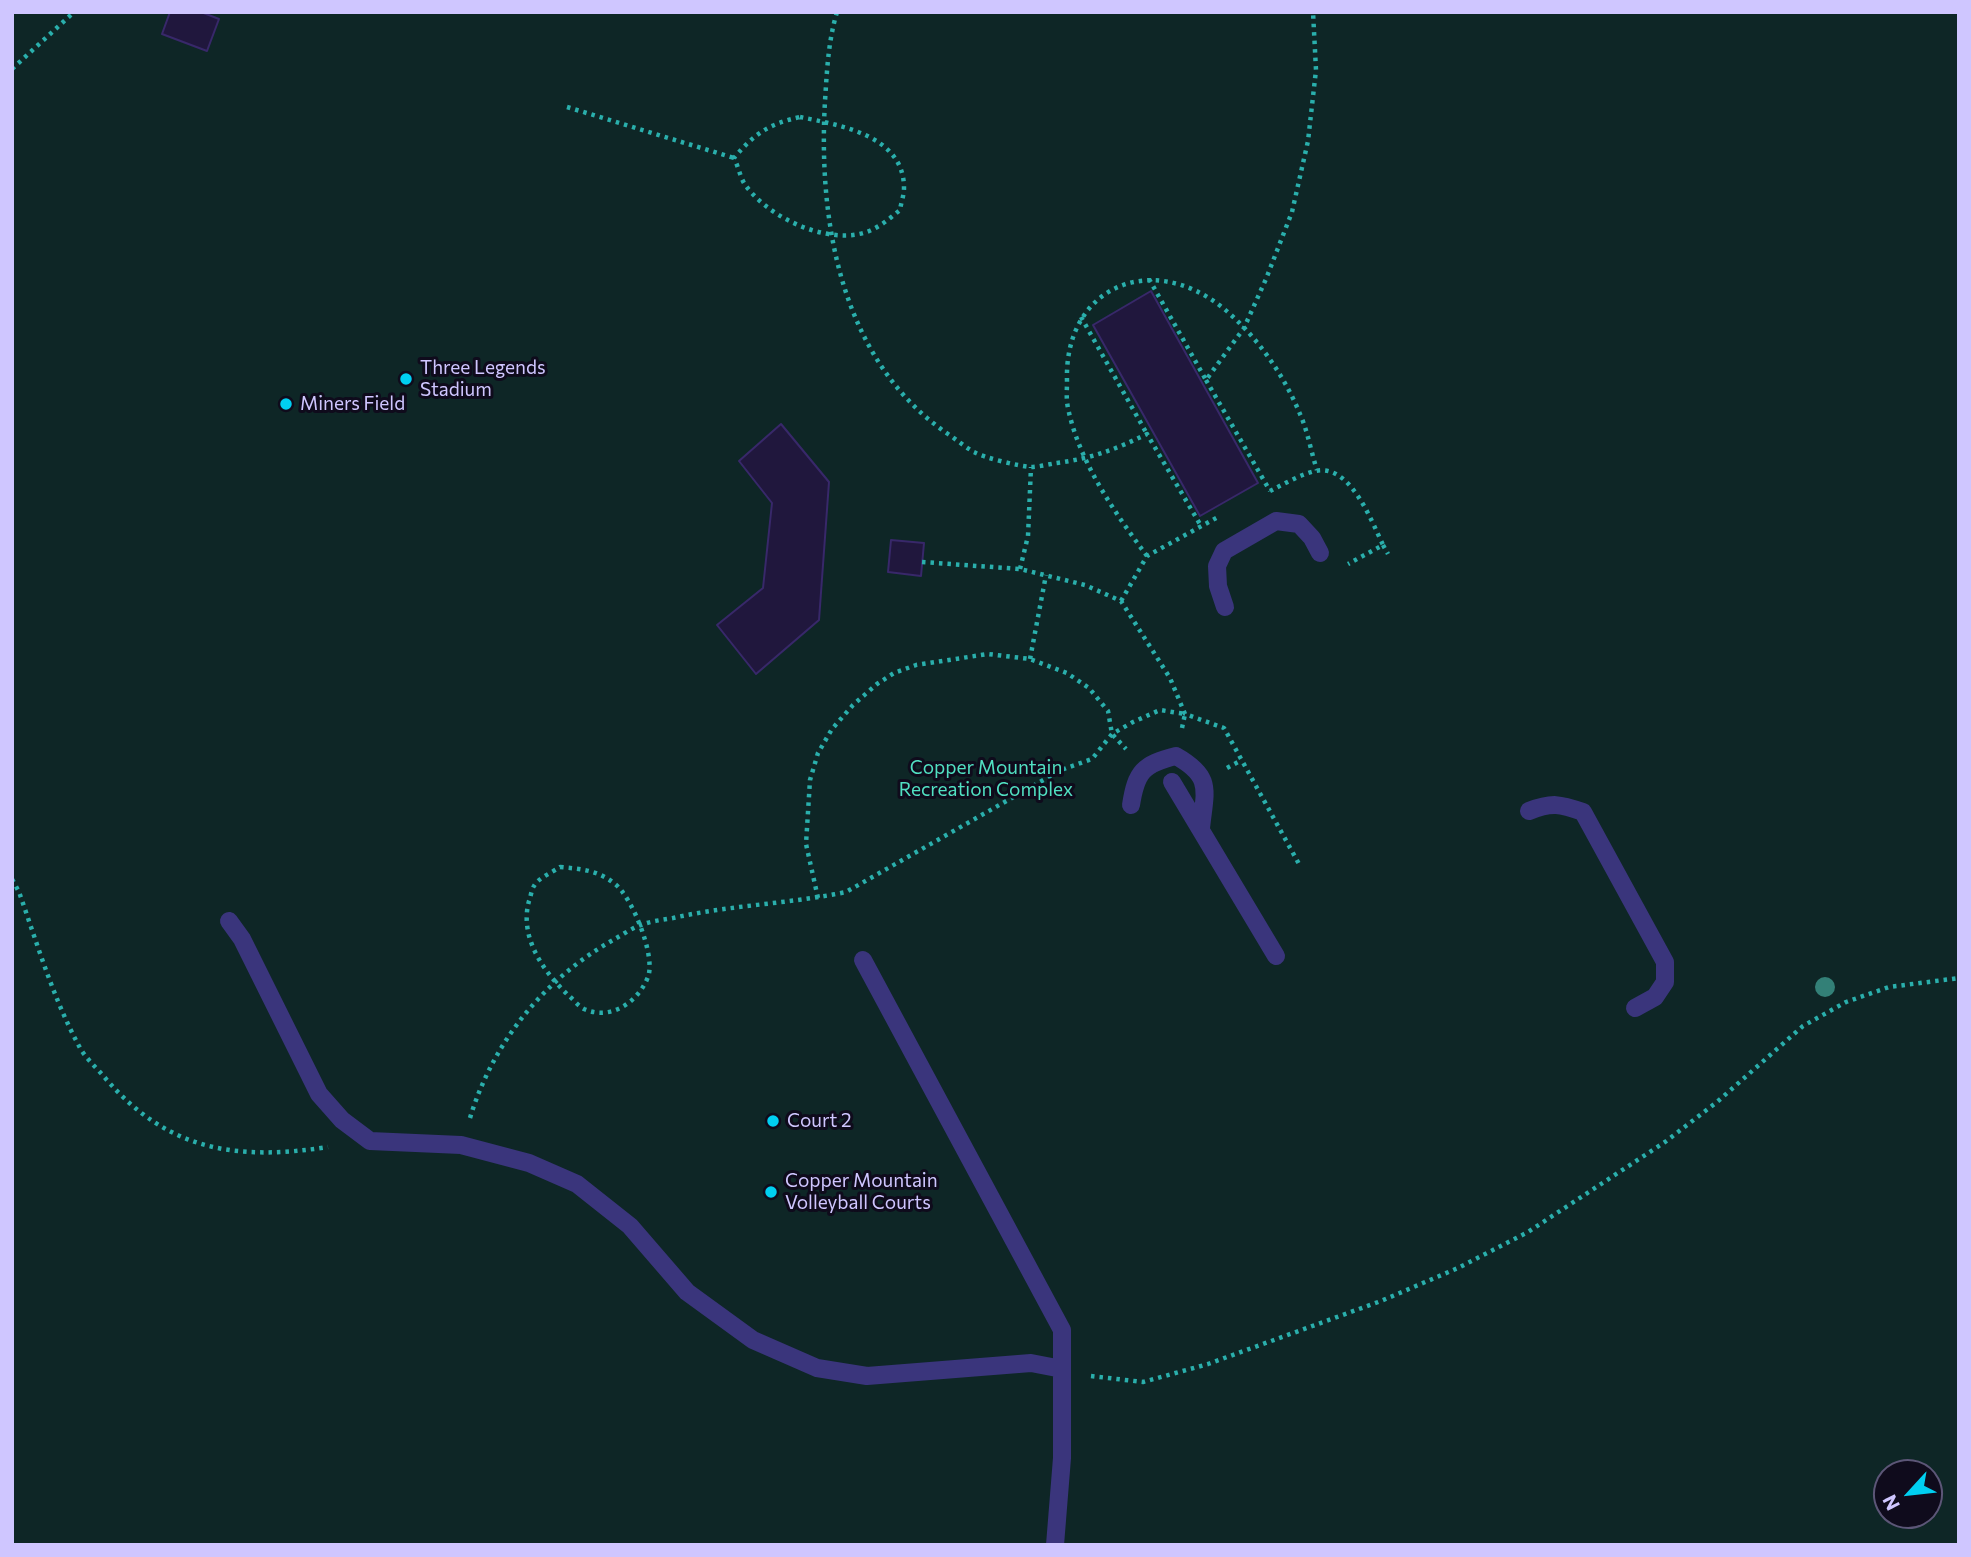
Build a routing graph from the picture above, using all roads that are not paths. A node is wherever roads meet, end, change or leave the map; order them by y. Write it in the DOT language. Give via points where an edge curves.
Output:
graph roads {
  1 [pos="1320,553"];
  2 [pos="1225,607"];
  3 [pos="1172,782"];
  4 [pos="1131,805"];
  5 [pos="1529,811"];
  6 [pos="1201,828"];
  7 [pos="229,921"];
  8 [pos="1276,956"];
  9 [pos="863,960"];
  10 [pos="1635,1008"];
  11 [pos="1062,1369"];
  12 [pos="1055,1545"];
  1 -- 2 [label="street" via="1299,524 1276,522 1248,536 1224,551 1217,566"];
  3 -- 6 [label="street"];
  4 -- 6 [label="street" via="1134,786 1145,768 1176,756 1204,779"];
  5 -- 10 [label="street" via="1562,804 1583,812 1642,919 1665,962 1665,982 1655,997"];
  6 -- 8 [label="street"];
  7 -- 11 [label="street" via="319,1094 342,1120 370,1141 461,1146 528,1163 578,1184 629,1226 687,1292 753,1339 817,1368 867,1376 1031,1363"];
  9 -- 11 [label="street" via="1062,1330"];
  11 -- 12 [label="street" via="1062,1458"];
}
